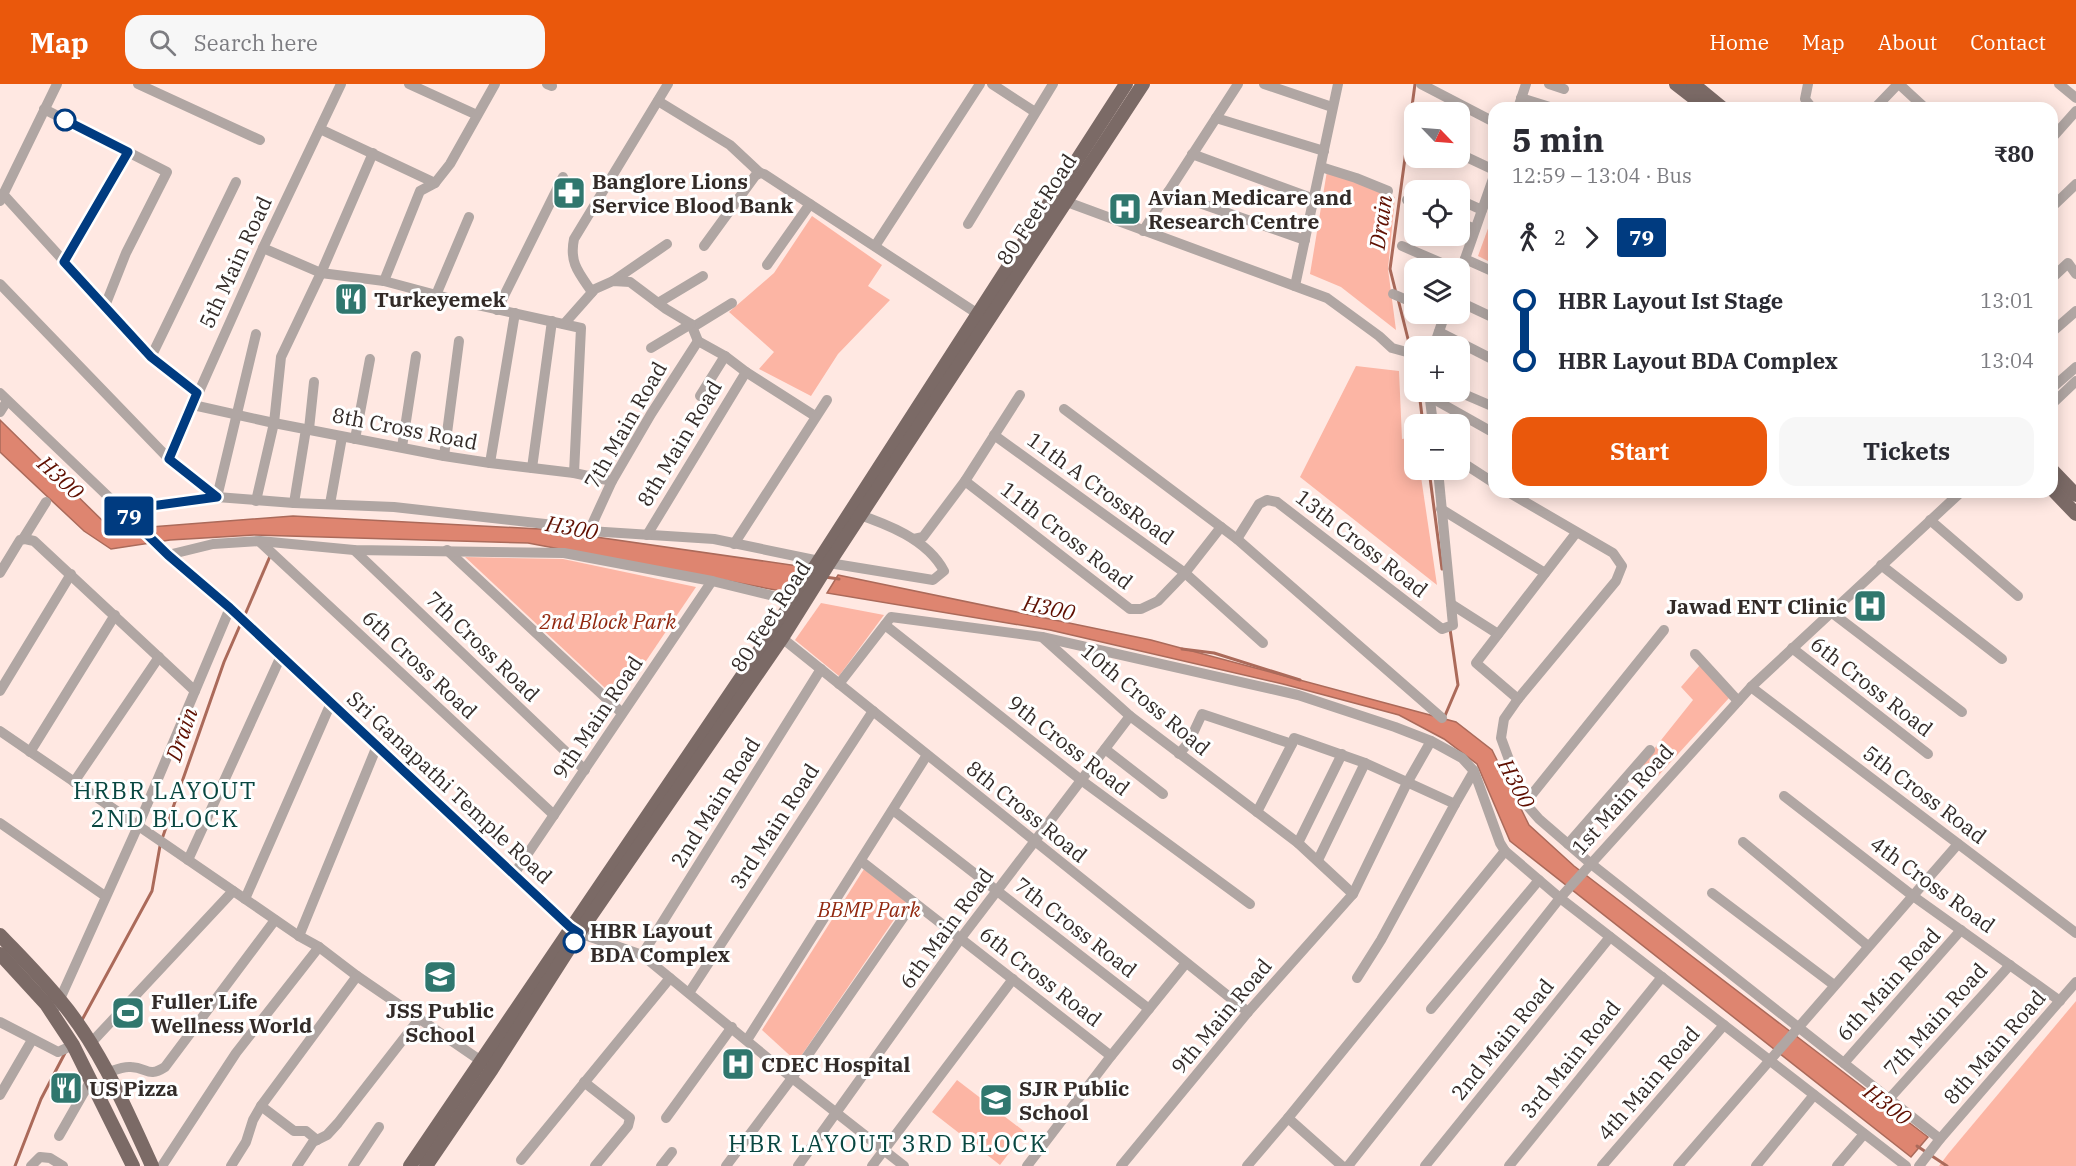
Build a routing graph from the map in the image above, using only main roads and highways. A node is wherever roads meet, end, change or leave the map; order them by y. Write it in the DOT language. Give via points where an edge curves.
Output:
graph roads {
  1 [pos="1126,84"];
  2 [pos="1143,84"];
  3 [pos="1676,84"];
  4 [pos="1694,84"];
  5 [pos="1699,102"];
  6 [pos="1715,102"];
  7 [pos="2058,476"];
  8 [pos="2058,495"];
  9 [pos="2076,495"];
  10 [pos="855,513"];
  11 [pos="2076,514"];
  12 [pos="798,602"];
  13 [pos="575,930"];
  14 [pos="0,935"];
  15 [pos="0,954"];
  16 [pos="487,1065"];
  17 [pos="133,1166"];
  18 [pos="152,1166"];
  19 [pos="410,1166"];
  20 [pos="426,1166"];
  1 -- 10 [label="main road, 80 Feet Road"];
  2 -- 10 [label="main road, 80 Feet Road"];
  3 -- 5 [label="main road"];
  4 -- 6 [label="main road"];
  7 -- 9 [label="main road"];
  8 -- 11 [label="main road"];
  10 -- 12 [label="main road, 80 Feet Road"];
  12 -- 13 [label="main road, 80 Feet Road" via="675,776"];
  12 -- 13 [label="main road, 80 Feet Road" via="782,638"];
  13 -- 16 [label="main road, 80 Feet Road"];
  14 -- 18 [label="main road" via="60,999 91,1043"];
  15 -- 17 [label="main road" via="52,1013 71,1042"];
  16 -- 19 [label="main road, 80 Feet Road"];
  16 -- 20 [label="main road, 80 Feet Road"];
}
